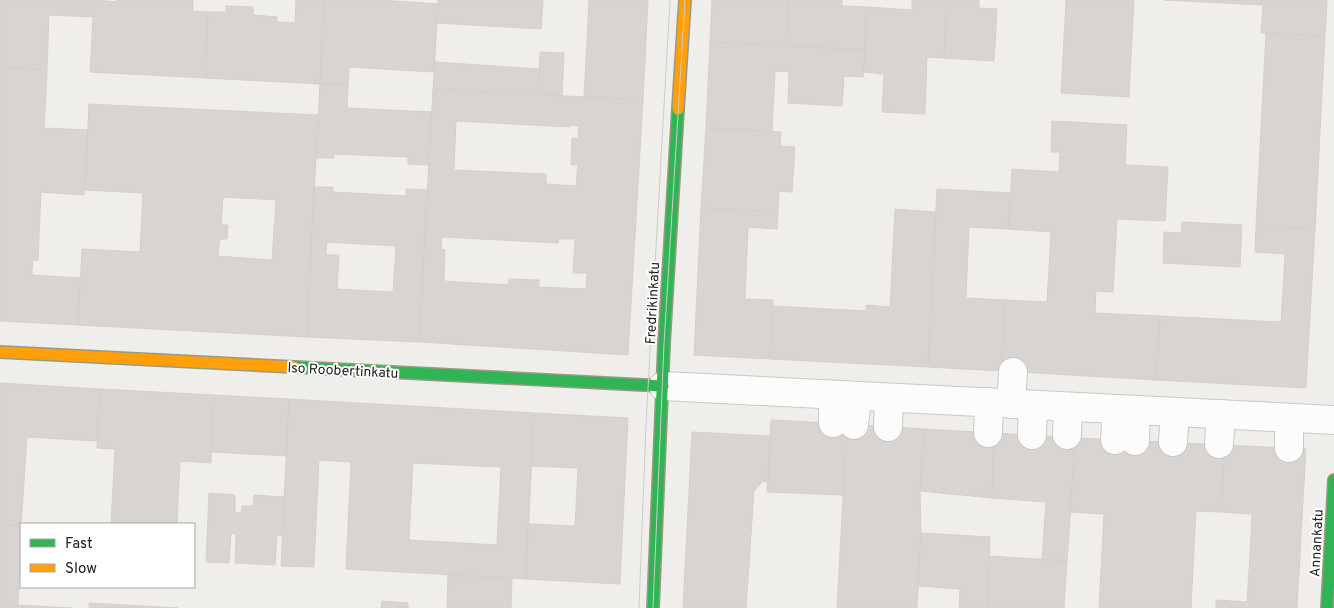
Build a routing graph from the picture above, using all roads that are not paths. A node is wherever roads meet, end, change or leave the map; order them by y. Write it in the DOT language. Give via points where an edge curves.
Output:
graph roads {
  1 [pos="685,0"];
  2 [pos="0,352"];
  3 [pos="1013,372"];
  4 [pos="674,387"];
  5 [pos="845,395"];
  6 [pos="889,398"];
  7 [pos="1006,403"];
  8 [pos="1068,406"];
  9 [pos="1145,410"];
  10 [pos="1218,414"];
  11 [pos="1282,417"];
  12 [pos="1330,420"];
  13 [pos="844,424"];
  14 [pos="888,427"];
  15 [pos="995,433"];
  16 [pos="1032,435"];
  17 [pos="1067,435"];
  18 [pos="1216,444"];
  19 [pos="1281,448"];
  20 [pos="1334,480"];
  21 [pos="653,608"];
  22 [pos="1327,608"];
  1 -- 4 [label="street, Fredrikinkatu"];
  2 -- 4 [label="street, Iso Roobertinkatu"];
  3 -- 7 [label="street"];
  4 -- 5 [label="street" via="792,402"];
  4 -- 21 [label="street, Fredrikinkatu"];
  5 -- 6 [label="street"];
  5 -- 13 [label="street"];
  6 -- 7 [label="street" via="959,411"];
  6 -- 14 [label="street"];
  7 -- 8 [label="street"];
  7 -- 15 [label="street"];
  7 -- 16 [label="street"];
  8 -- 9 [label="street"];
  8 -- 17 [label="street"];
  9 -- 9 [label="street" via="1144,441"];
  9 -- 10 [label="street"];
  10 -- 11 [label="street"];
  10 -- 18 [label="street"];
  11 -- 12 [label="street"];
  11 -- 19 [label="street"];
  20 -- 22 [label="street, Annankatu"];
}
